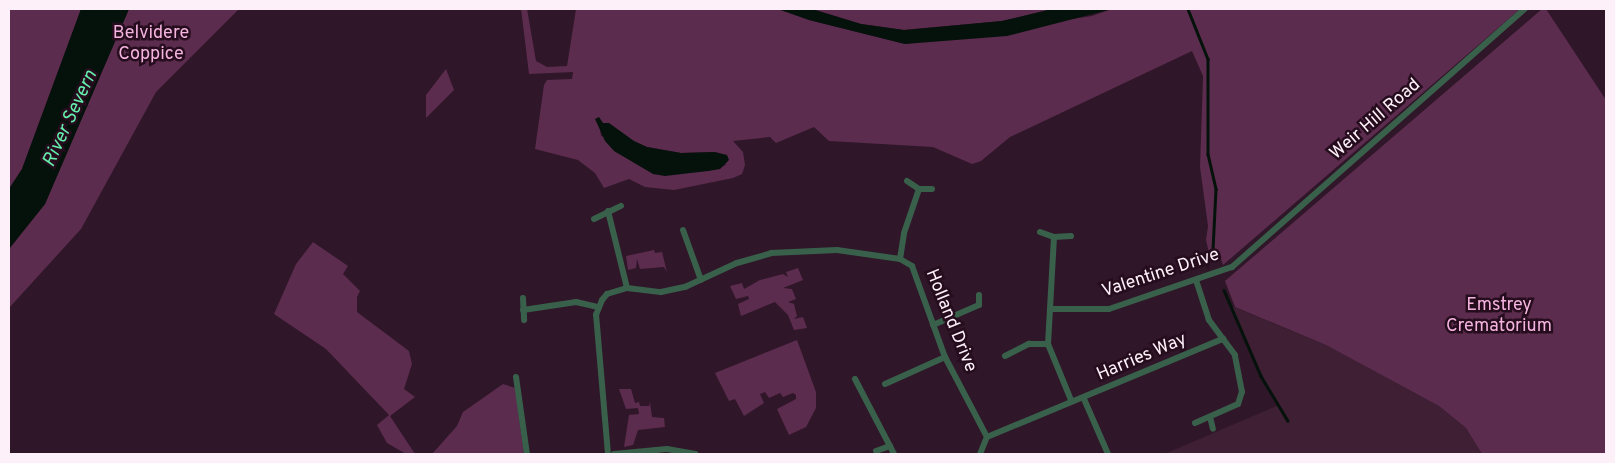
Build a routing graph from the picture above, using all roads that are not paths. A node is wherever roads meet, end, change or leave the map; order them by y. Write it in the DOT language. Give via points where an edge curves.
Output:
graph roads {
  1 [pos="1525,9"];
  2 [pos="907,180"];
  3 [pos="919,188"];
  4 [pos="932,189"];
  5 [pos="621,206"];
  6 [pos="608,211"];
  7 [pos="594,219"];
  8 [pos="683,230"];
  9 [pos="1040,232"];
  10 [pos="1071,236"];
  11 [pos="1054,237"];
  12 [pos="1246,254"];
  13 [pos="900,259"];
  14 [pos="701,280"];
  15 [pos="1196,280"];
  16 [pos="627,288"];
  17 [pos="979,295"];
  18 [pos="523,298"];
  19 [pos="598,307"];
  20 [pos="1050,309"];
  21 [pos="523,310"];
  22 [pos="524,320"];
  23 [pos="933,325"];
  24 [pos="1223,339"];
  25 [pos="1048,344"];
  26 [pos="1005,356"];
  27 [pos="946,357"];
  28 [pos="516,378"];
  29 [pos="856,379"];
  30 [pos="885,384"];
  31 [pos="1084,399"];
  32 [pos="1071,400"];
  33 [pos="1210,417"];
  34 [pos="1196,423"];
  35 [pos="1214,429"];
  36 [pos="987,437"];
  37 [pos="890,446"];
  38 [pos="876,451"];
  39 [pos="527,454"];
  40 [pos="608,454"];
  41 [pos="614,454"];
  42 [pos="696,454"];
  43 [pos="894,454"];
  44 [pos="980,454"];
  45 [pos="1108,454"];
  1 -- 12 [label="street, Weir Hill Road"];
  2 -- 3 [label="street"];
  3 -- 4 [label="street"];
  3 -- 13 [label="street" via="904,233"];
  5 -- 6 [label="street"];
  6 -- 7 [label="street"];
  6 -- 16 [label="street"];
  8 -- 14 [label="street"];
  9 -- 11 [label="street"];
  10 -- 11 [label="street"];
  11 -- 20 [label="street"];
  12 -- 15 [label="street, Valentine Drive" via="1232,267"];
  13 -- 14 [label="street, Holland Drive" via="837,250 813,254 779,252 737,263"];
  13 -- 23 [label="street, Holland Drive" via="917,274"];
  14 -- 16 [label="street, Holland Drive" via="661,292"];
  15 -- 20 [label="street, Valentine Drive" via="1109,309"];
  15 -- 24 [label="street" via="1209,320"];
  16 -- 19 [label="street, Holland Drive" via="607,294"];
  17 -- 23 [label="street" via="979,305"];
  18 -- 21 [label="street"];
  19 -- 21 [label="street" via="576,302"];
  19 -- 40 [label="street"];
  20 -- 25 [label="street"];
  21 -- 22 [label="street"];
  23 -- 27 [label="street, Holland Drive"];
  24 -- 31 [label="street, Harries Way"];
  24 -- 33 [label="street" via="1238,362 1242,392 1238,404"];
  25 -- 26 [label="street" via="1028,344"];
  25 -- 32 [label="street"];
  27 -- 30 [label="street"];
  27 -- 36 [label="street, Holland Drive"];
  28 -- 39 [label="street"];
  29 -- 37 [label="street"];
  31 -- 32 [label="street, Harries Way"];
  31 -- 45 [label="street"];
  32 -- 36 [label="street"];
  33 -- 34 [label="street"];
  33 -- 35 [label="street"];
  36 -- 44 [label="street"];
  37 -- 38 [label="street"];
  37 -- 43 [label="street"];
  41 -- 42 [label="street" via="667,448"];
}
